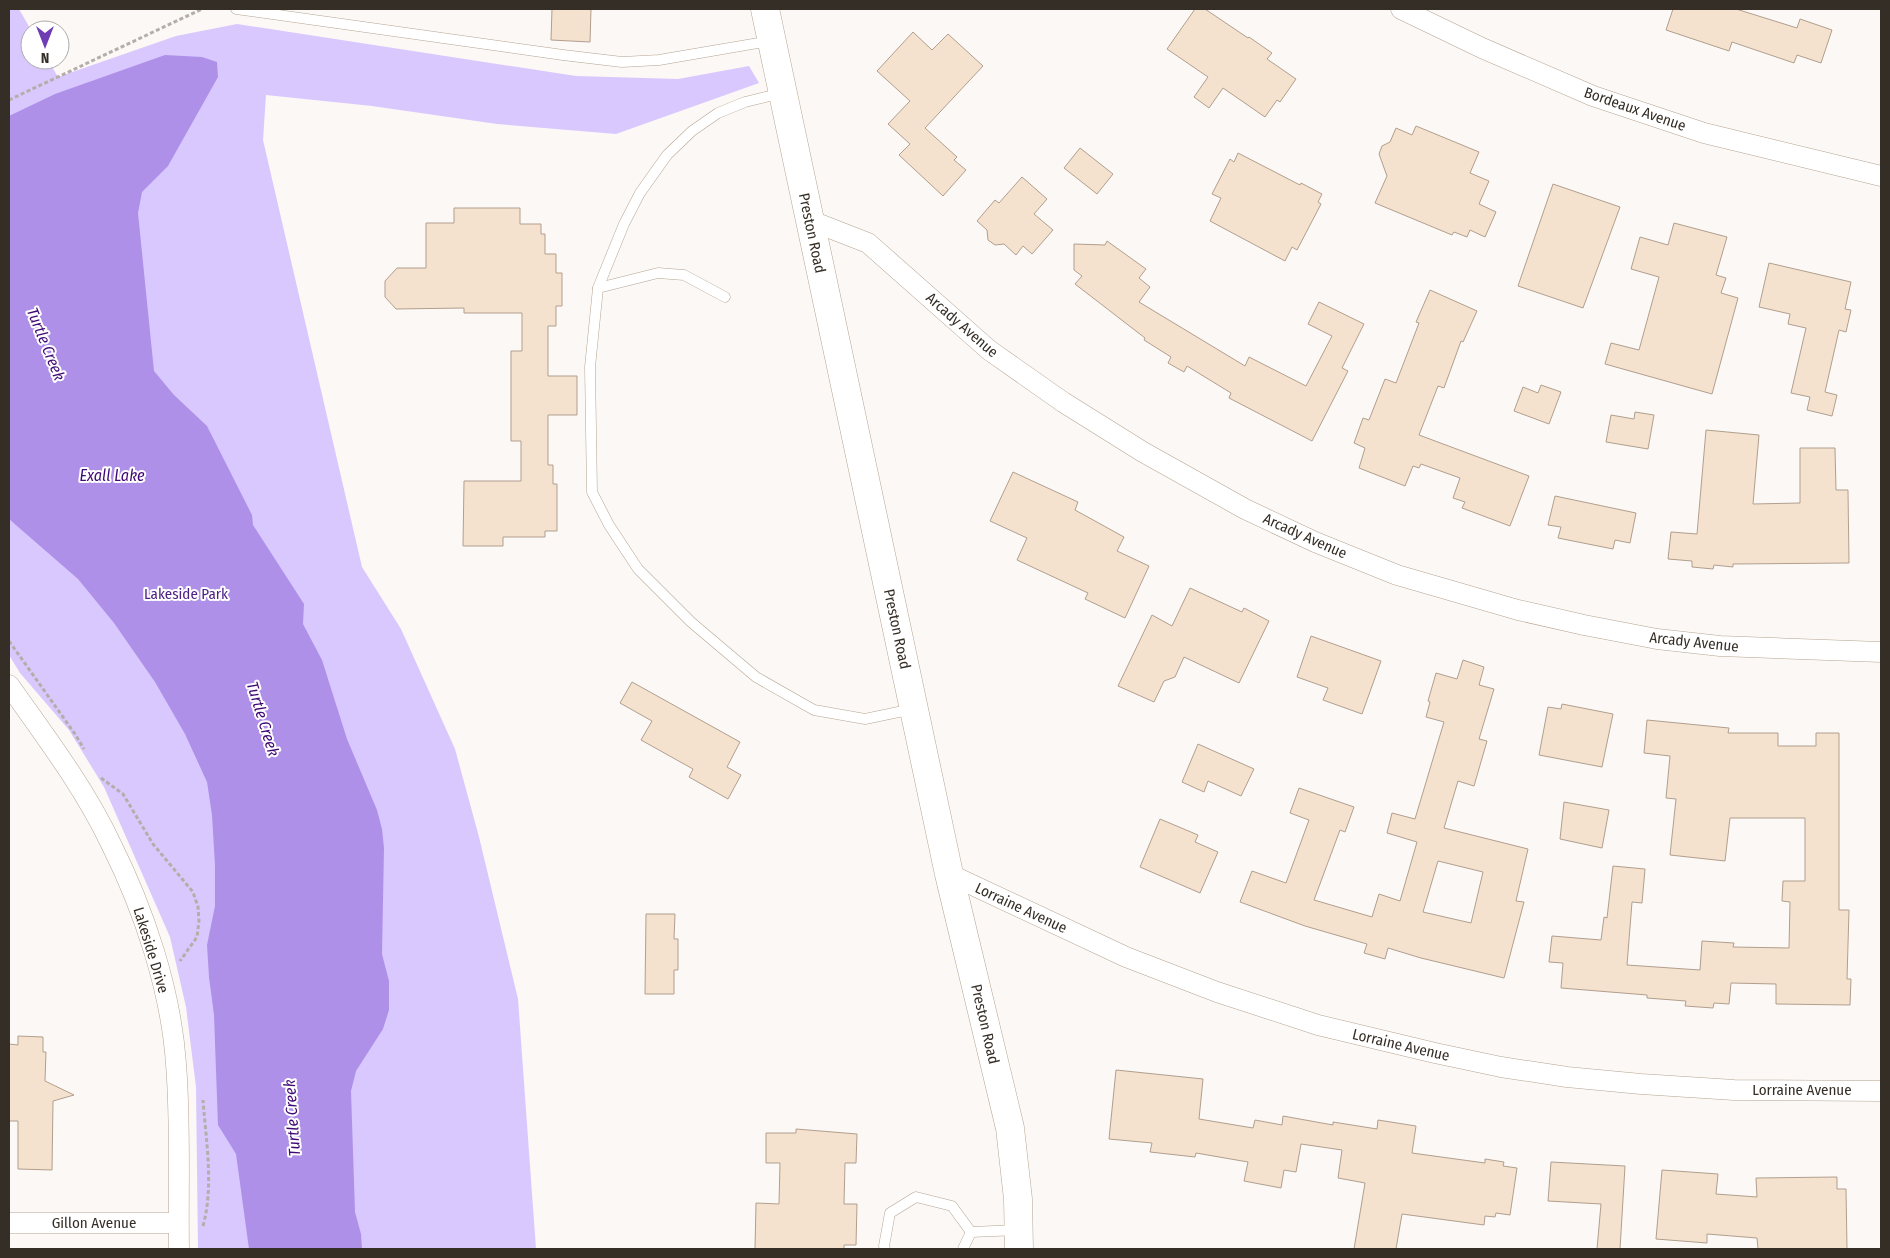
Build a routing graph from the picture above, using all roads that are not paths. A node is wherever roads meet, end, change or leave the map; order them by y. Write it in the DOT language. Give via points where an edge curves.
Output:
graph roads {
  1 [pos="236,9"];
  2 [pos="765,9"];
  3 [pos="1401,9"];
  4 [pos="772,40"];
  5 [pos="782,92"];
  6 [pos="1881,176"];
  7 [pos="809,220"];
  8 [pos="598,288"];
  9 [pos="725,297"];
  10 [pos="1881,652"];
  11 [pos="9,685"];
  12 [pos="914,708"];
  13 [pos="949,874"];
  14 [pos="1881,1091"];
  15 [pos="9,1223"];
  16 [pos="178,1223"];
  17 [pos="971,1232"];
  18 [pos="1019,1239"];
  19 [pos="179,1249"];
  20 [pos="885,1249"];
  21 [pos="963,1249"];
  1 -- 4 [label="lane" via="622,62 660,60"];
  2 -- 4 [label="main road, Preston Road"];
  3 -- 6 [label="street, Bordeaux Avenue" via="1593,96 1704,133"];
  4 -- 5 [label="main road, Preston Road"];
  5 -- 7 [label="main road, Preston Road"];
  5 -- 8 [label="lane" via="718,113 692,130 667,155 640,193"];
  7 -- 10 [label="street, Arcady Avenue" via="868,243 989,350 1063,402 1228,500 1315,542 1414,580 1584,625 1657,639 1720,646"];
  7 -- 12 [label="main road, Preston Road"];
  8 -- 9 [label="lane" via="658,273 684,275"];
  8 -- 12 [label="lane" via="590,367 592,492 638,569 691,622 756,677 814,710 865,719"];
  11 -- 16 [label="street, Lakeside Drive" via="76,781 111,843 153,951 168,1006 176,1063"];
  12 -- 13 [label="main road, Preston Road"];
  13 -- 14 [label="street, Lorraine Avenue" via="1126,956 1217,992 1318,1026 1501,1067 1567,1077 1734,1090"];
  13 -- 18 [label="main road, Preston Road" via="1010,1128"];
  15 -- 16 [label="street, Gillon Avenue"];
  16 -- 19 [label="street, Lakeside Drive"];
  17 -- 18 [label="lane"];
  17 -- 20 [label="lane" via="952,1206 916,1197 890,1213"];
  17 -- 21 [label="lane"];
}
